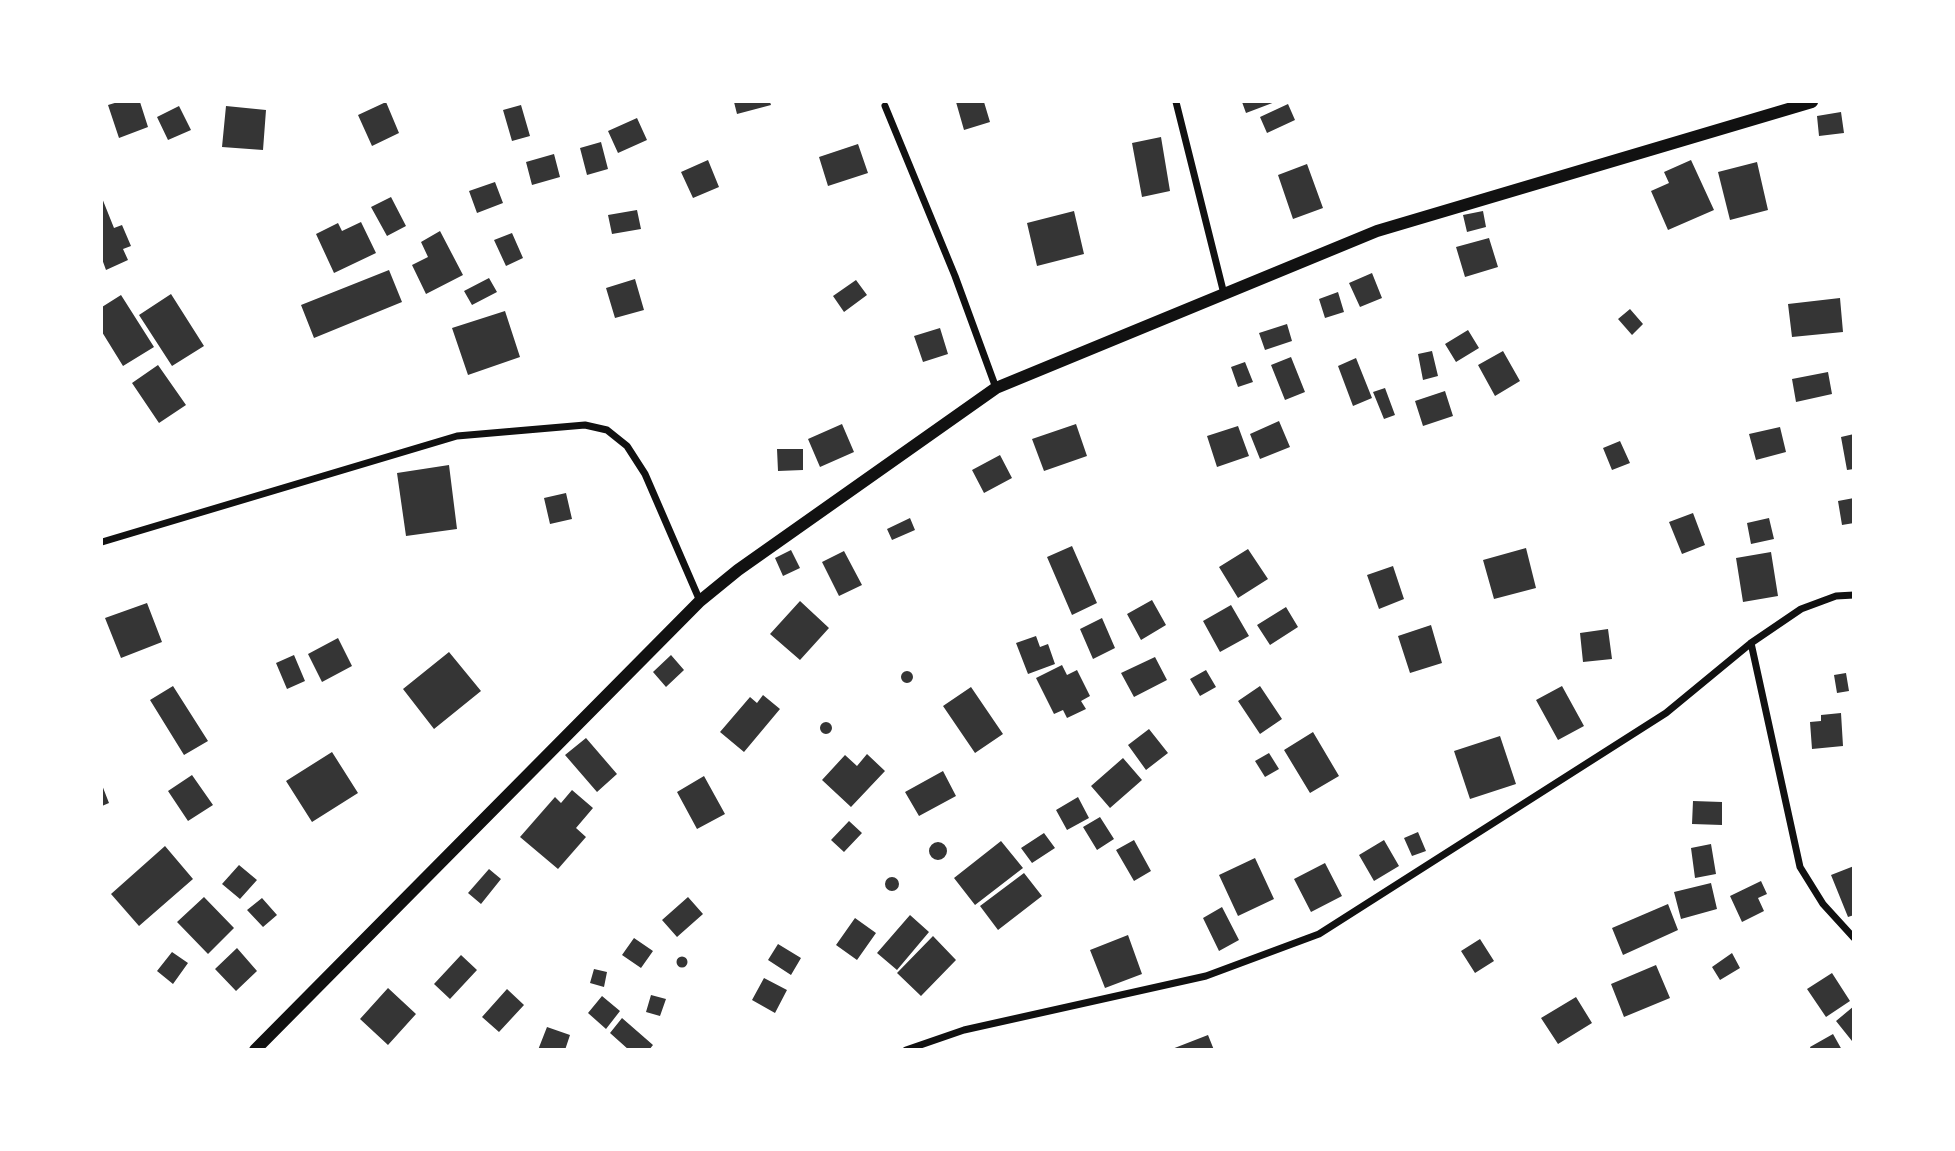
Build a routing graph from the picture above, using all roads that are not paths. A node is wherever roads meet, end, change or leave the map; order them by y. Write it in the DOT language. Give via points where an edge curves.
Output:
graph roads {
  1 [pos="1177,102"];
  2 [pos="1812,102"];
  3 [pos="885,106"];
  4 [pos="1224,295"];
  5 [pos="996,388"];
  6 [pos="102,542"];
  7 [pos="1853,595"];
  8 [pos="700,601"];
  9 [pos="1751,643"];
  10 [pos="1853,938"];
  11 [pos="256,1049"];
  12 [pos="906,1049"];
  1 -- 4 [label="street"];
  2 -- 4 [label="street" via="1377,231"];
  3 -- 5 [label="street"];
  4 -- 5 [label="street"];
  5 -- 8 [label="street"];
  6 -- 8 [label="street" via="457,436 585,425 607,430 627,446 645,474"];
  7 -- 9 [label="street" via="1801,609"];
  8 -- 11 [label="street"];
  9 -- 10 [label="street" via="1800,867 1823,904"];
  9 -- 12 [label="street" via="1667,713 1320,934 1206,976 964,1030"];
}
